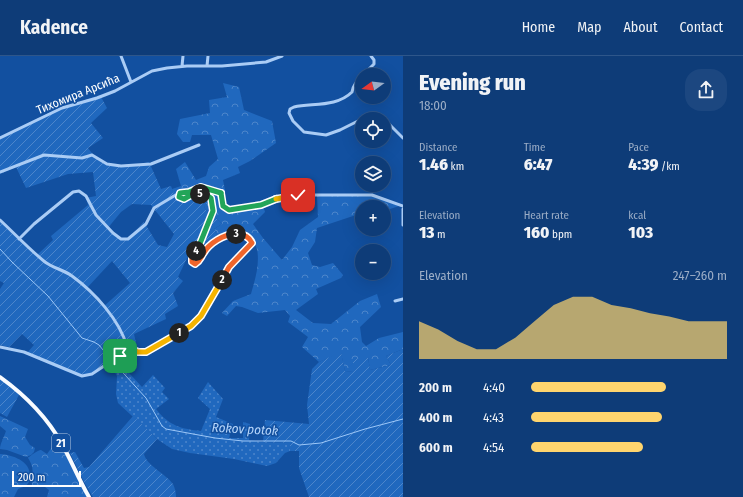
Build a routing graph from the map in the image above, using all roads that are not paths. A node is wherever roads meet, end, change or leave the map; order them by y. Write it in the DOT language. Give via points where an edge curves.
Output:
graph roads {
  1 [pos="121,56"];
  2 [pos="183,56"];
  3 [pos="208,56"];
  4 [pos="282,56"];
  5 [pos="371,56"];
  6 [pos="182,66"];
  7 [pos="207,66"];
  8 [pos="370,68"];
  9 [pos="131,82"];
  10 [pos="355,83"];
  11 [pos="355,122"];
  12 [pos="391,126"];
  13 [pos="0,138"];
  14 [pos="403,138"];
  15 [pos="199,145"];
  16 [pos="0,172"];
  17 [pos="180,193"];
  18 [pos="403,208"];
  19 [pos="0,220"];
  20 [pos="403,225"];
  21 [pos="19,239"];
  22 [pos="403,299"];
  23 [pos="395,301"];
  24 [pos="0,347"];
  25 [pos="127,347"];
  26 [pos="0,377"];
  27 [pos="89,497"];
  1 -- 9 [label="street"];
  2 -- 6 [label="street"];
  3 -- 7 [label="street"];
  4 -- 7 [label="street, Тихомира Арсића" via="266,62"];
  5 -- 8 [label="street" via="374,64"];
  6 -- 7 [label="street, Тихомира Арсића"];
  6 -- 9 [label="street, Тихомира Арсића" via="152,71"];
  9 -- 13 [label="street, Тихомира Арсића" via="97,98 54,111"];
  10 -- 11 [label="street" via="347,97 323,104 294,107 289,113 304,132 326,135"];
  12 -- 14 [label="street"];
  15 -- 16 [label="street" via="151,164 121,166 107,164 92,155 82,158 44,155"];
  17 -- 18 [label="street" via="201,187 221,192 223,206 229,210 298,195 372,195"];
  17 -- 21 [label="street" via="160,203 154,208 146,224 128,239 121,239 96,215 86,196 79,191 73,192"];
  17 -- 25 [label="street" via="179,197 184,199 191,195 205,194 211,198 213,211 192,262 200,262 211,245 228,234 243,234 252,243 229,267 201,316 191,326 146,352 138,352"];
  18 -- 20 [label="street"];
  19 -- 21 [label="street"];
  21 -- 25 [label="street" via="47,263 70,275 86,288 112,316"];
  22 -- 23 [label="street"];
  24 -- 25 [label="street" via="24,352 82,376 112,364"];
  26 -- 27 [label="main road, 21" via="33,404 49,424 62,443"];
}
